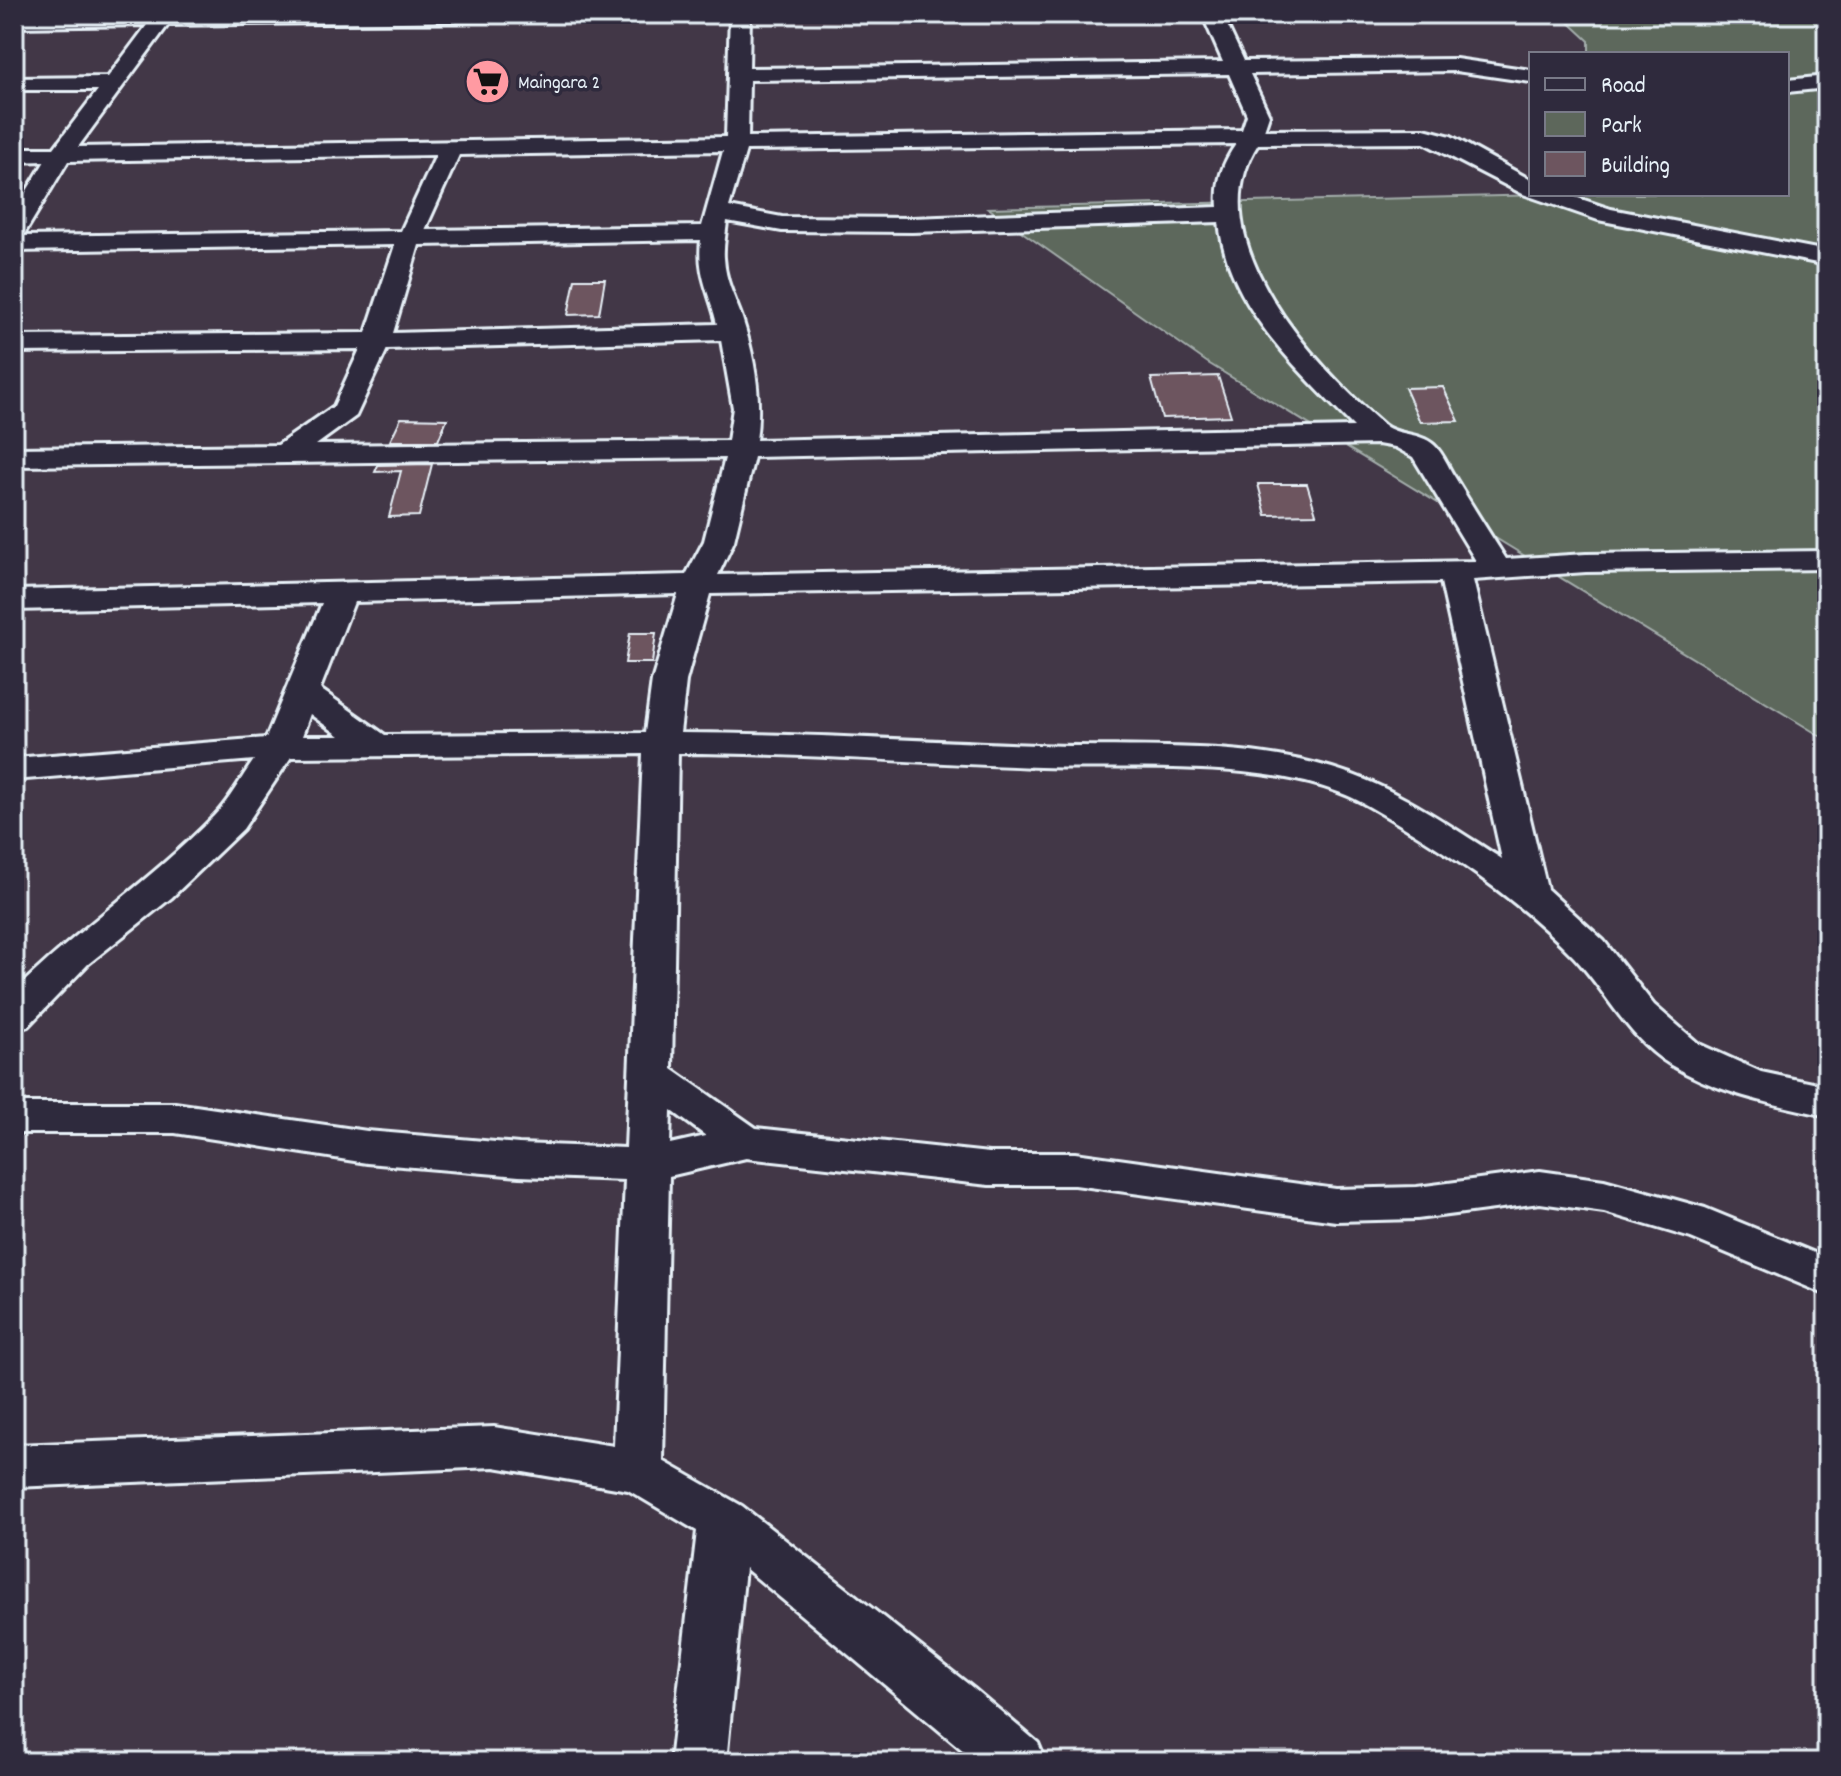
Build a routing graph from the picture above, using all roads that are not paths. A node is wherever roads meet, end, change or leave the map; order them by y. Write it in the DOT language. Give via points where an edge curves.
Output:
graph roads {
  1 [pos="550,14"];
  2 [pos="740,14"];
  3 [pos="1212,14"];
  4 [pos="166,15"];
  5 [pos="14,21"];
  6 [pos="1236,65"];
  7 [pos="741,74"];
  8 [pos="1529,76"];
  9 [pos="1827,82"];
  10 [pos="115,83"];
  11 [pos="14,84"];
  12 [pos="1789,86"];
  13 [pos="1251,138"];
  14 [pos="737,142"];
  15 [pos="451,148"];
  16 [pos="61,154"];
  17 [pos="14,155"];
  18 [pos="1529,188"];
  19 [pos="1549,196"];
  20 [pos="1231,214"];
  21 [pos="714,223"];
  22 [pos="14,232"];
  23 [pos="409,239"];
  24 [pos="14,244"];
  25 [pos="1827,258"];
  26 [pos="731,332"];
  27 [pos="377,341"];
  28 [pos="14,344"];
  29 [pos="346,410"];
  30 [pos="1378,435"];
  31 [pos="742,449"];
  32 [pos="285,454"];
  33 [pos="356,454"];
  34 [pos="14,457"];
  35 [pos="1827,560"];
  36 [pos="1496,569"];
  37 [pos="1455,572"];
  38 [pos="697,584"];
  39 [pos="342,593"];
  40 [pos="14,600"];
  41 [pos="302,692"];
  42 [pos="661,743"];
  43 [pos="377,746"];
  44 [pos="280,747"];
  45 [pos="14,769"];
  46 [pos="1529,893"];
  47 [pos="14,1016"];
  48 [pos="650,1075"];
  49 [pos="1827,1101"];
  50 [pos="14,1118"];
  51 [pos="746,1142"];
  52 [pos="650,1165"];
  53 [pos="1827,1277"];
  54 [pos="14,1466"];
  55 [pos="638,1471"];
  56 [pos="724,1521"];
  57 [pos="698,1762"];
  58 [pos="1018,1762"];
  1 -- 4 [label="street"];
  2 -- 7 [label="street"];
  3 -- 6 [label="street"];
  4 -- 5 [label="street"];
  4 -- 10 [label="street"];
  6 -- 7 [label="street"];
  6 -- 8 [label="street" via="1456,65"];
  6 -- 13 [label="street" via="1258,115"];
  7 -- 14 [label="street"];
  9 -- 12 [label="street"];
  10 -- 11 [label="street"];
  10 -- 16 [label="street"];
  13 -- 14 [label="street"];
  13 -- 18 [label="street" via="1433,138"];
  13 -- 20 [label="street" via="1235,162 1228,190"];
  14 -- 15 [label="street"];
  14 -- 21 [label="street"];
  15 -- 16 [label="street"];
  15 -- 23 [label="street"];
  16 -- 17 [label="street"];
  16 -- 22 [label="street"];
  19 -- 25 [label="street" via="1606,215"];
  20 -- 21 [label="street" via="898,225"];
  20 -- 30 [label="street" via="1233,237 1261,306 1292,347"];
  21 -- 23 [label="street"];
  21 -- 26 [label="street" via="711,258"];
  23 -- 24 [label="street"];
  23 -- 27 [label="street"];
  26 -- 27 [label="street"];
  26 -- 31 [label="street" via="747,408"];
  27 -- 28 [label="street"];
  27 -- 29 [label="street"];
  29 -- 32 [label="street"];
  29 -- 33 [label="street"];
  30 -- 31 [label="street"];
  30 -- 36 [label="street" via="1424,451"];
  31 -- 33 [label="street"];
  31 -- 38 [label="street" via="719,541"];
  32 -- 33 [label="street"];
  32 -- 34 [label="street"];
  35 -- 36 [label="street"];
  36 -- 37 [label="street"];
  37 -- 38 [label="street"];
  37 -- 46 [label="street"];
  38 -- 39 [label="street"];
  38 -- 42 [label="street" via="669,681"];
  39 -- 40 [label="street"];
  39 -- 41 [label="street"];
  41 -- 43 [label="street"];
  41 -- 44 [label="street"];
  42 -- 43 [label="street"];
  42 -- 46 [label="street" via="1253,761 1380,797"];
  42 -- 48 [label="street"];
  43 -- 44 [label="street"];
  44 -- 45 [label="street"];
  44 -- 47 [label="street" via="230,821 158,890 74,955"];
  46 -- 49 [label="street" via="1590,950 1640,1015 1684,1054 1751,1085"];
  48 -- 51 [label="street"];
  48 -- 52 [label="street"];
  50 -- 52 [label="street" via="175,1118 367,1147"];
  51 -- 52 [label="street"];
  51 -- 53 [label="street" via="975,1168 1075,1169 1336,1205 1417,1203 1540,1187 1604,1196 1705,1225"];
  52 -- 55 [label="street"];
  54 -- 55 [label="street" via="494,1447"];
  55 -- 56 [label="street"];
  56 -- 57 [label="street"];
  56 -- 58 [label="street"];
}
